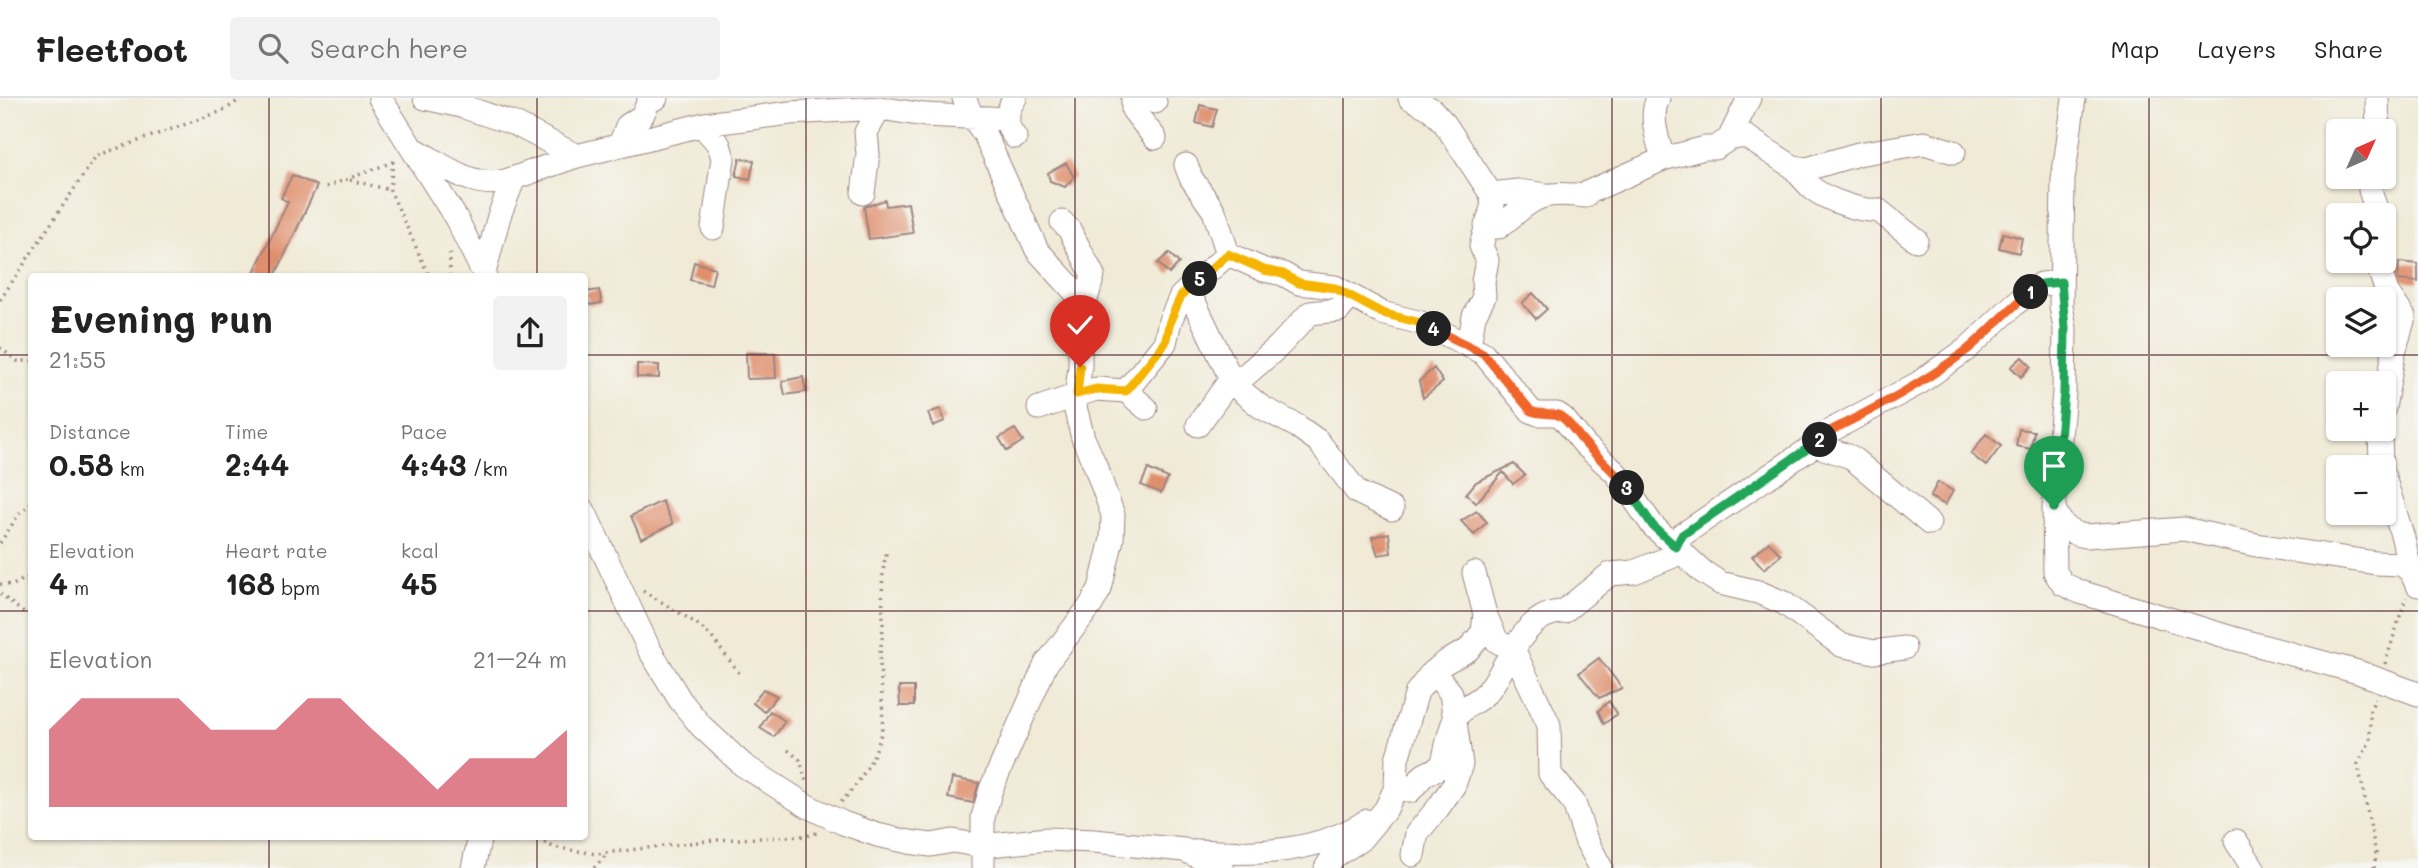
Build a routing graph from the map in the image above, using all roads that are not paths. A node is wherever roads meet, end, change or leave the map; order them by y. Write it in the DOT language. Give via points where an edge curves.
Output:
graph roads {
  1 [pos="380,98"];
  2 [pos="425,98"];
  3 [pos="656,98"];
  4 [pos="1410,98"];
  5 [pos="1658,98"];
  6 [pos="1749,98"];
  7 [pos="2074,98"];
  8 [pos="2377,98"];
  9 [pos="1146,99"];
  10 [pos="968,107"];
  11 [pos="880,108"];
  12 [pos="1013,118"];
  13 [pos="2378,119"];
  14 [pos="702,125"];
  15 [pos="1155,138"];
  16 [pos="1729,139"];
  17 [pos="621,145"];
  18 [pos="410,146"];
  19 [pos="1954,152"];
  20 [pos="577,156"];
  21 [pos="1663,159"];
  22 [pos="1186,165"];
  23 [pos="1793,167"];
  24 [pos="513,178"];
  25 [pos="863,193"];
  26 [pos="1491,194"];
  27 [pos="1546,195"];
  28 [pos="1062,222"];
  29 [pos="1486,226"];
  30 [pos="713,228"];
  31 [pos="1916,240"];
  32 [pos="1228,254"];
  33 [pos="484,273"];
  34 [pos="485,273"];
  35 [pos="2380,273"];
  36 [pos="2061,282"];
  37 [pos="1351,296"];
  38 [pos="1080,298"];
  39 [pos="1195,304"];
  40 [pos="1469,346"];
  41 [pos="2391,371"];
  42 [pos="1232,382"];
  43 [pos="1126,391"];
  44 [pos="1077,394"];
  45 [pos="1039,408"];
  46 [pos="1146,408"];
  47 [pos="1198,425"];
  48 [pos="1815,445"];
  49 [pos="2054,508"];
  50 [pos="1392,509"];
  51 [pos="2396,516"];
  52 [pos="588,520"];
  53 [pos="1929,523"];
  54 [pos="1676,547"];
  55 [pos="1474,573"];
  56 [pos="2413,577"];
  57 [pos="1485,614"];
  58 [pos="1904,648"];
  59 [pos="1514,651"];
  60 [pos="1433,672"];
  61 [pos="2418,694"];
  62 [pos="1455,719"];
  63 [pos="1396,787"];
  64 [pos="1386,809"];
  65 [pos="480,840"];
  66 [pos="2236,841"];
  67 [pos="1296,848"];
  68 [pos="1184,850"];
  69 [pos="1413,855"];
  70 [pos="983,857"];
  71 [pos="1328,867"];
  72 [pos="473,868"];
  73 [pos="1222,868"];
  74 [pos="1601,868"];
  75 [pos="2253,868"];
  1 -- 18 [label="street"];
  2 -- 20 [label="street" via="515,124"];
  3 -- 17 [label="street" via="627,126"];
  4 -- 26 [label="street" via="1431,109 1445,124"];
  5 -- 21 [label="street" via="1655,130"];
  6 -- 16 [label="street"];
  7 -- 36 [label="street" via="2063,180"];
  8 -- 13 [label="street"];
  9 -- 15 [label="street" via="1133,110"];
  10 -- 11 [label="street" via="924,115"];
  10 -- 12 [label="street"];
  10 -- 38 [label="street" via="1037,250"];
  11 -- 14 [label="street" via="800,112"];
  11 -- 25 [label="street" via="866,132"];
  14 -- 17 [label="street"];
  14 -- 30 [label="street" via="719,145 723,158"];
  16 -- 21 [label="street" via="1715,148"];
  16 -- 23 [label="street" via="1745,136"];
  17 -- 20 [label="street"];
  18 -- 24 [label="street" via="481,183"];
  18 -- 33 [label="street" via="456,218"];
  19 -- 23 [label="street" via="1924,143 1858,154 1807,169"];
  20 -- 24 [label="street"];
  21 -- 27 [label="street" via="1585,196"];
  22 -- 32 [label="street" via="1214,211"];
  23 -- 31 [label="street" via="1813,189 1855,207 1878,210"];
  24 -- 34 [label="street"];
  26 -- 27 [label="street"];
  26 -- 29 [label="street" via="1493,204"];
  27 -- 29 [label="street" via="1526,203 1499,227"];
  28 -- 38 [label="street" via="1085,259 1079,269"];
  29 -- 40 [label="street" via="1481,246 1487,260 1483,297"];
  32 -- 37 [label="street" via="1299,283 1335,288"];
  32 -- 43 [label="street" via="1181,296 1165,343"];
  35 -- 41 [label="street" via="2404,317"];
  36 -- 48 [label="street" via="2041,284 1967,349 1919,383 1828,432"];
  36 -- 49 [label="street" via="2064,392"];
  37 -- 40 [label="street" via="1382,313 1421,323"];
  37 -- 42 [label="street" via="1339,310 1310,313 1278,347"];
  38 -- 44 [label="street" via="1085,320 1080,331"];
  39 -- 42 [label="street"];
  40 -- 54 [label="street" via="1483,353 1531,411 1563,418 1616,473 1653,526"];
  42 -- 47 [label="street"];
  42 -- 50 [label="street" via="1261,407 1318,440 1357,492"];
  43 -- 44 [label="street" via="1096,389"];
  43 -- 46 [label="street"];
  44 -- 45 [label="street"];
  44 -- 70 [label="street" via="1074,407 1083,438 1113,515 1108,563 1091,605 1046,664 991,789 983,817"];
  48 -- 53 [label="street" via="1851,457"];
  48 -- 54 [label="street" via="1682,535"];
  49 -- 56 [label="street" via="2064,526 2086,536 2184,529 2256,545 2401,564"];
  49 -- 61 [label="street" via="2055,572 2063,584"];
  51 -- 56 [label="street"];
  52 -- 70 [label="street" via="664,675 701,726 743,765 850,826 909,842 953,841"];
  54 -- 58 [label="street" via="1720,583 1784,603 1841,645 1874,652"];
  54 -- 59 [label="street" via="1671,557 1655,566 1610,574 1563,612 1554,612 1522,634"];
  55 -- 57 [label="street"];
  57 -- 59 [label="street" via="1497,641"];
  57 -- 60 [label="street" via="1483,632 1468,650"];
  59 -- 62 [label="street" via="1485,694"];
  59 -- 74 [label="street" via="1549,725 1550,774 1574,803"];
  60 -- 62 [label="street" via="1451,693"];
  60 -- 63 [label="street" via="1417,692 1409,715 1397,759"];
  62 -- 63 [label="street" via="1442,766 1424,775 1410,791"];
  62 -- 69 [label="street" via="1461,764 1454,785 1417,833"];
  63 -- 64 [label="street"];
  64 -- 67 [label="street" via="1320,844"];
  64 -- 71 [label="street" via="1360,840 1333,858"];
  65 -- 72 [label="street"];
  66 -- 75 [label="street"];
  67 -- 68 [label="street" via="1222,853"];
  67 -- 71 [label="street"];
  68 -- 70 [label="street" via="1047,839"];
  68 -- 73 [label="street"];
}
